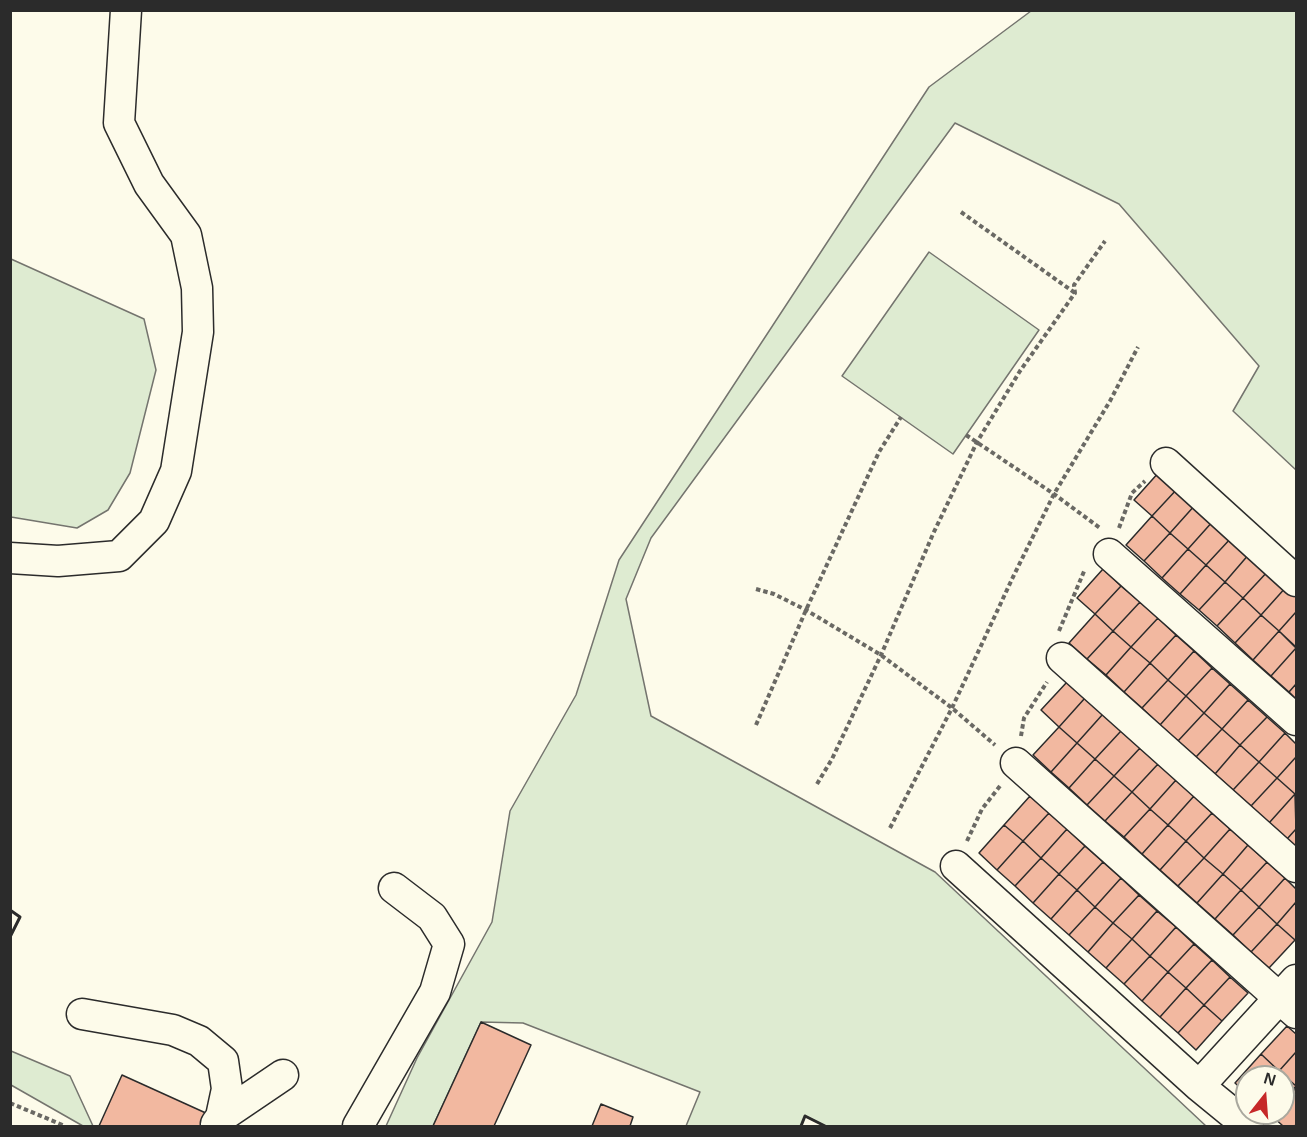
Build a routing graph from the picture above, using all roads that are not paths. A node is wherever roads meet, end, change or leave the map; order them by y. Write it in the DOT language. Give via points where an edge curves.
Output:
graph roads {
  1 [pos="126,10"];
  2 [pos="1166,463"];
  3 [pos="1107,543"];
  4 [pos="10,558"];
  5 [pos="1296,580"];
  6 [pos="1062,658"];
  7 [pos="1296,720"];
  8 [pos="1016,763"];
  9 [pos="956,867"];
  10 [pos="1296,867"];
  11 [pos="394,888"];
  12 [pos="1291,997"];
  13 [pos="82,1014"];
  14 [pos="283,1075"];
  15 [pos="1199,1086"];
  16 [pos="218,1122"];
  17 [pos="358,1126"];
  18 [pos="1248,1126"];
  1 -- 4 [label="street" via="119,123 149,183 186,235 197,288 198,332 176,471 154,521 119,556 58,561"];
  2 -- 5 [label="street"];
  3 -- 7 [label="street"];
  6 -- 10 [label="street"];
  8 -- 12 [label="street"];
  9 -- 15 [label="street"];
  11 -- 17 [label="street" via="432,917 449,944 435,992"];
  12 -- 15 [label="street"];
  13 -- 16 [label="street" via="172,1030 199,1041 223,1061 227,1089"];
  14 -- 16 [label="street"];
  15 -- 18 [label="street"];
}
